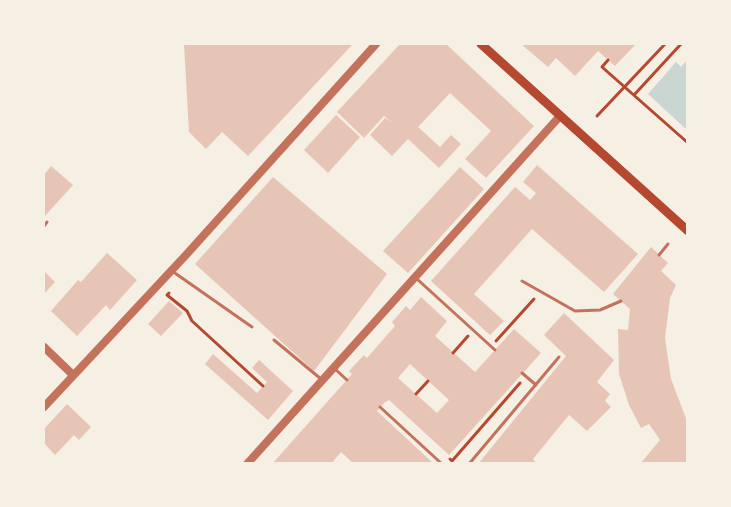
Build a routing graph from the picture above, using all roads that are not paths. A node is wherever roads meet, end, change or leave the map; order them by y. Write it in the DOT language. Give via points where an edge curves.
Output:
graph roads {
  1 [pos="376,44"];
  2 [pos="481,44"];
  3 [pos="560,116"];
  4 [pos="47,222"];
  5 [pos="44,226"];
  6 [pos="687,231"];
  7 [pos="668,244"];
  8 [pos="659,255"];
  9 [pos="171,270"];
  10 [pos="415,278"];
  11 [pos="522,281"];
  12 [pos="621,301"];
  13 [pos="252,327"];
  14 [pos="274,340"];
  15 [pos="44,347"];
  16 [pos="493,348"];
  17 [pos="559,357"];
  18 [pos="333,368"];
  19 [pos="522,373"];
  20 [pos="73,375"];
  21 [pos="322,380"];
  22 [pos="347,380"];
  23 [pos="534,386"];
  24 [pos="44,407"];
  25 [pos="380,407"];
  26 [pos="247,464"];
  27 [pos="442,464"];
  28 [pos="469,464"];
  1 -- 9 [label="street"];
  2 -- 3 [label="main road"];
  3 -- 6 [label="main road"];
  3 -- 10 [label="street"];
  4 -- 5 [label="lane"];
  7 -- 8 [label="lane"];
  9 -- 13 [label="lane"];
  9 -- 20 [label="street"];
  10 -- 16 [label="lane"];
  10 -- 18 [label="street"];
  11 -- 12 [label="lane" via="575,311 600,310"];
  14 -- 21 [label="lane"];
  15 -- 20 [label="street"];
  17 -- 23 [label="lane"];
  18 -- 21 [label="street"];
  18 -- 22 [label="lane"];
  19 -- 23 [label="lane"];
  20 -- 24 [label="street"];
  21 -- 26 [label="street"];
  23 -- 28 [label="lane"];
  25 -- 27 [label="lane"];
}
